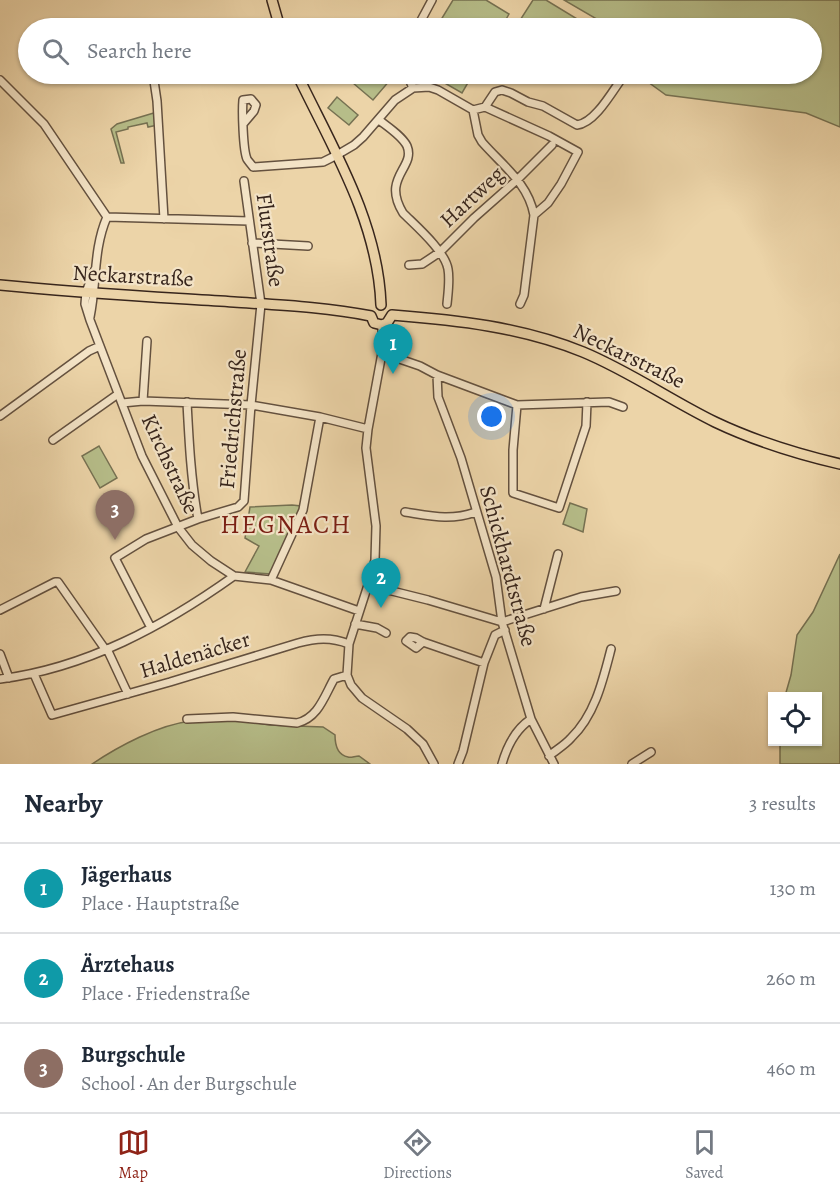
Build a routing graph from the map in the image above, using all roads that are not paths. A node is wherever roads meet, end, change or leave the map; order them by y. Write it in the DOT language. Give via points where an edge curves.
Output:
graph roads {
  1 [pos="272,0"];
  2 [pos="432,0"];
  3 [pos="277,18"];
  4 [pos="422,18"];
  5 [pos="0,80"];
  6 [pos="154,84"];
  7 [pos="302,84"];
  8 [pos="411,84"];
  9 [pos="618,84"];
  10 [pos="413,88"];
  11 [pos="485,107"];
  12 [pos="473,110"];
  13 [pos="379,120"];
  14 [pos="243,124"];
  15 [pos="552,145"];
  16 [pos="337,155"];
  17 [pos="518,179"];
  18 [pos="244,182"];
  19 [pos="534,215"];
  20 [pos="107,217"];
  21 [pos="164,219"];
  22 [pos="249,221"];
  23 [pos="252,243"];
  24 [pos="308,246"];
  25 [pos="440,252"];
  26 [pos="410,265"];
  27 [pos="0,285"];
  28 [pos="90,292"];
  29 [pos="261,304"];
  30 [pos="447,304"];
  31 [pos="520,304"];
  32 [pos="381,305"];
  33 [pos="392,315"];
  34 [pos="371,316"];
  35 [pos="382,325"];
  36 [pos="147,341"];
  37 [pos="100,346"];
  38 [pos="381,353"];
  39 [pos="437,375"];
  40 [pos="118,394"];
  41 [pos="143,401"];
  42 [pos="188,402"];
  43 [pos="587,402"];
  44 [pos="122,403"];
  45 [pos="251,405"];
  46 [pos="517,405"];
  47 [pos="623,407"];
  48 [pos="0,417"];
  49 [pos="320,417"];
  50 [pos="368,429"];
  51 [pos="53,440"];
  52 [pos="840,464"];
  53 [pos="405,512"];
  54 [pos="476,512"];
  55 [pos="198,519"];
  56 [pos="178,527"];
  57 [pos="558,554"];
  58 [pos="234,576"];
  59 [pos="271,580"];
  60 [pos="368,585"];
  61 [pos="616,591"];
  62 [pos="544,609"];
  63 [pos="0,610"];
  64 [pos="359,610"];
  65 [pos="355,624"];
  66 [pos="503,626"];
  67 [pos="151,628"];
  68 [pos="386,633"];
  69 [pos="423,642"];
  70 [pos="349,644"];
  71 [pos="106,649"];
  72 [pos="611,650"];
  73 [pos="0,654"];
  74 [pos="484,663"];
  75 [pos="34,674"];
  76 [pos="347,675"];
  77 [pos="9,678"];
  78 [pos="0,679"];
  79 [pos="128,694"];
  80 [pos="187,719"];
  81 [pos="531,719"];
  82 [pos="651,752"];
  83 [pos="549,756"];
  84 [pos="434,764"];
  85 [pos="458,764"];
  86 [pos="502,764"];
  87 [pos="554,764"];
  88 [pos="632,764"];
  1 -- 3 [label="main road"];
  2 -- 4 [label="street"];
  5 -- 20 [label="street" via="44,124"];
  6 -- 21 [label="street"];
  7 -- 16 [label="main road"];
  8 -- 10 [label="street"];
  9 -- 11 [label="street" via="597,113 582,125 502,90 495,92"];
  10 -- 12 [label="street" via="438,90"];
  10 -- 13 [label="street" via="395,100"];
  11 -- 12 [label="street"];
  11 -- 19 [label="street" via="578,152 548,203"];
  12 -- 17 [label="street" via="482,142"];
  13 -- 16 [label="street" via="354,145"];
  13 -- 25 [label="street" via="402,140 408,152 395,185 398,206"];
  14 -- 16 [label="street" via="245,152 253,167 323,162"];
  15 -- 17 [label="street, Hartweg"];
  16 -- 32 [label="main road" via="363,214 380,283"];
  17 -- 19 [label="street" via="528,194"];
  17 -- 25 [label="street, Hartweg"];
  18 -- 22 [label="street, Flurstraße"];
  19 -- 31 [label="street"];
  20 -- 21 [label="street"];
  20 -- 28 [label="street, Kirchstraße"];
  21 -- 22 [label="street"];
  22 -- 23 [label="street, Flurstraße"];
  23 -- 24 [label="street"];
  23 -- 29 [label="street, Flurstraße"];
  25 -- 26 [label="street, Hartweg" via="422,264"];
  25 -- 30 [label="street" via="448,270"];
  27 -- 28 [label="main road, Neckarstraße"];
  28 -- 29 [label="main road, Neckarstraße"];
  28 -- 37 [label="street, Kirchstraße" via="90,320"];
  29 -- 34 [label="main road, Neckarstraße"];
  29 -- 45 [label="street, Friedrichstraße"];
  32 -- 33 [label="main road" via="389,308"];
  32 -- 34 [label="main road" via="374,308"];
  33 -- 35 [label="main road"];
  33 -- 52 [label="main road, Neckarstraße" via="467,322 551,340 616,366 756,440"];
  34 -- 35 [label="main road"];
  35 -- 38 [label="street"];
  36 -- 41 [label="street"];
  37 -- 40 [label="street, Kirchstraße"];
  37 -- 48 [label="street"];
  38 -- 39 [label="street"];
  38 -- 50 [label="street"];
  39 -- 46 [label="street"];
  39 -- 54 [label="street, Schickhardtstraße" via="438,397"];
  40 -- 44 [label="street, Kirchstraße"];
  40 -- 51 [label="street, Kirchstraße"];
  41 -- 42 [label="street"];
  41 -- 44 [label="street"];
  42 -- 45 [label="street"];
  42 -- 55 [label="street" via="192,490"];
  43 -- 46 [label="street"];
  43 -- 46 [label="street" via="586,426 559,508 513,493"];
  43 -- 47 [label="street" via="609,402"];
  44 -- 56 [label="street, Kirchstraße" via="142,456"];
  45 -- 49 [label="street"];
  45 -- 55 [label="street, Friedrichstraße" via="244,501 238,507"];
  49 -- 50 [label="street"];
  49 -- 59 [label="street" via="303,510"];
  50 -- 60 [label="street" via="366,448 377,538"];
  53 -- 54 [label="street" via="460,517"];
  54 -- 66 [label="street, Schickhardtstraße" via="496,577"];
  55 -- 56 [label="street, Friedrichstraße"];
  56 -- 58 [label="street, Kirchstraße" via="192,545"];
  56 -- 67 [label="street, Friedrichstraße" via="146,539 115,558"];
  57 -- 62 [label="street"];
  58 -- 59 [label="street, Kirchstraße"];
  58 -- 67 [label="street"];
  59 -- 64 [label="street, Kirchstraße"];
  60 -- 64 [label="street"];
  60 -- 66 [label="street" via="428,600"];
  61 -- 62 [label="street"];
  62 -- 66 [label="street"];
  63 -- 71 [label="street" via="58,582"];
  64 -- 65 [label="street"];
  65 -- 68 [label="street"];
  65 -- 70 [label="street"];
  66 -- 74 [label="street" via="495,635"];
  66 -- 81 [label="street, Schickhardtstraße"];
  67 -- 71 [label="street"];
  69 -- 74 [label="street"];
  70 -- 76 [label="street"];
  70 -- 79 [label="street, Haldenäcker" via="332,639 297,642"];
  71 -- 75 [label="street"];
  71 -- 79 [label="street"];
  72 -- 83 [label="street" via="600,690 586,718 572,737"];
  73 -- 77 [label="street"];
  74 -- 85 [label="street"];
  75 -- 77 [label="street"];
  75 -- 79 [label="street, Haldenäcker" via="52,715"];
  76 -- 80 [label="street" via="333,679 315,714 303,722 233,717"];
  76 -- 84 [label="street" via="362,698 423,744"];
  77 -- 78 [label="street"];
  81 -- 83 [label="street, Schickhardtstraße"];
  81 -- 86 [label="street" via="517,732"];
  82 -- 88 [label="street"];
  83 -- 87 [label="street, Schickhardtstraße"];
}
